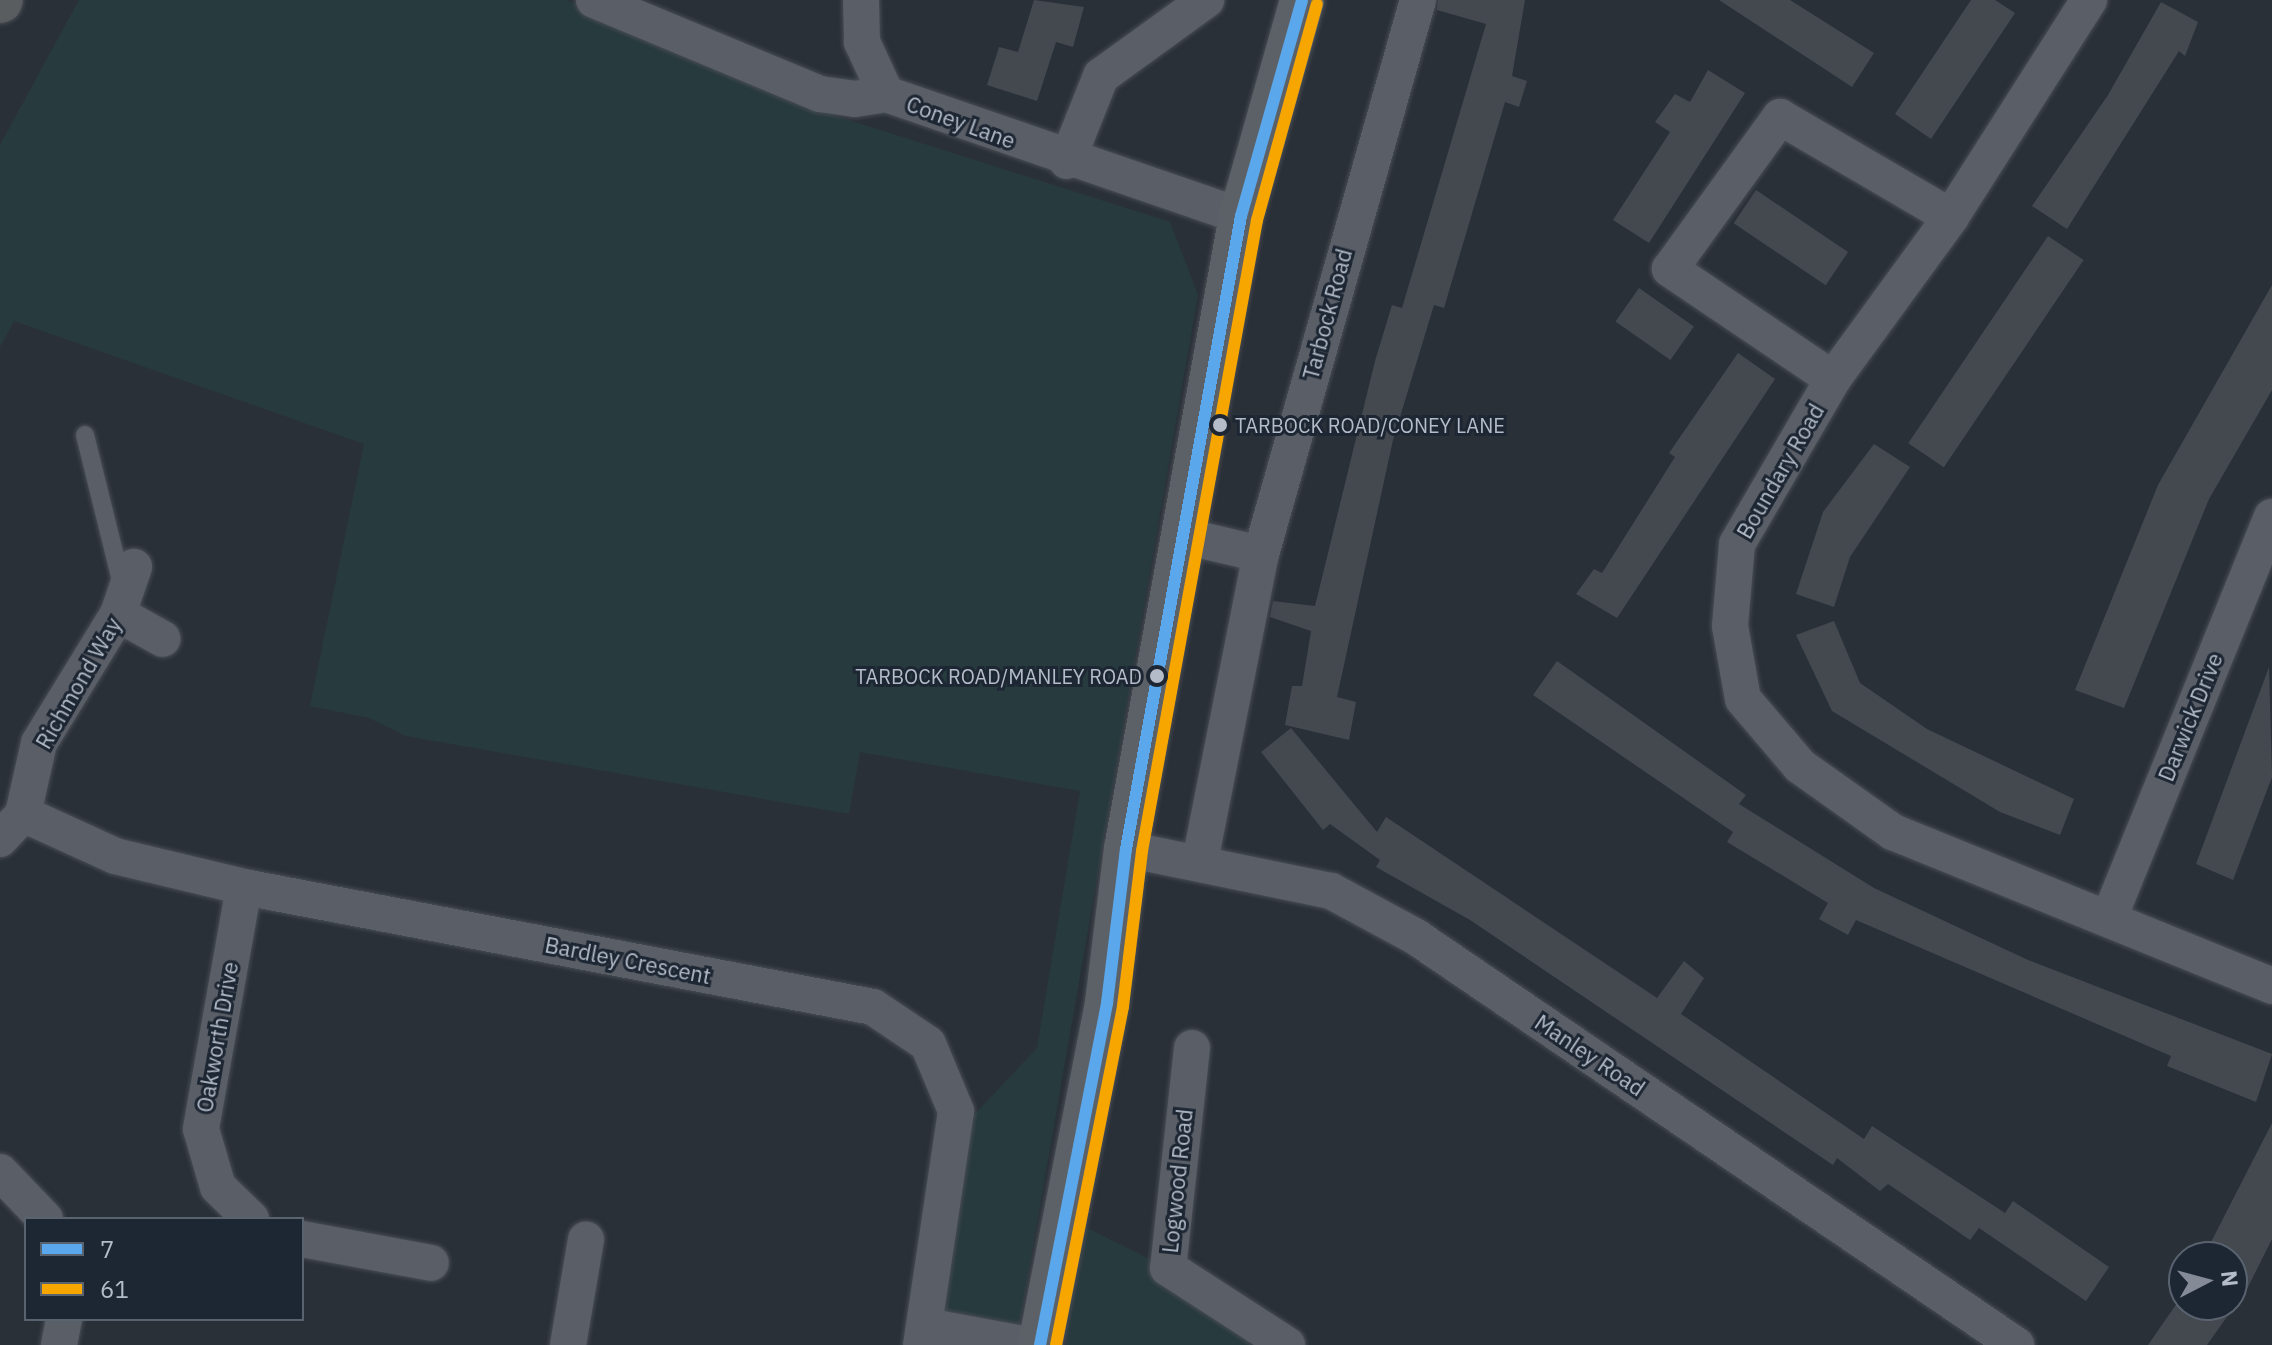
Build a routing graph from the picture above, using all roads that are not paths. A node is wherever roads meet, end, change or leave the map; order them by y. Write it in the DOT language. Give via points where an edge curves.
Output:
graph roads {
  1 [pos="594,0"];
  2 [pos="861,0"];
  3 [pos="1206,0"];
  4 [pos="1302,0"];
  5 [pos="1418,0"];
  6 [pos="2089,0"];
  7 [pos="886,94"];
  8 [pos="1067,161"];
  9 [pos="1241,216"];
  10 [pos="1951,217"];
  11 [pos="1833,379"];
  12 [pos="85,435"];
  13 [pos="2272,517"];
  14 [pos="1184,536"];
  15 [pos="1261,554"];
  16 [pos="126,592"];
  17 [pos="163,639"];
  18 [pos="12,827"];
  19 [pos="1126,849"];
  20 [pos="1200,861"];
  21 [pos="244,887"];
  22 [pos="2109,918"];
  23 [pos="2272,986"];
  24 [pos="1192,1048"];
  25 [pos="0,1172"];
  26 [pos="43,1217"];
  27 [pos="249,1217"];
  28 [pos="304,1239"];
  29 [pos="586,1240"];
  30 [pos="431,1263"];
  31 [pos="64,1321"];
  32 [pos="924,1335"];
  33 [pos="59,1345"];
  34 [pos="568,1345"];
  35 [pos="1029,1345"];
  36 [pos="1040,1345"];
  37 [pos="1287,1345"];
  38 [pos="2016,1345"];
  1 -- 7 [label="street, Coney Lane" via="820,94 855,99"];
  2 -- 7 [label="street" via="862,42"];
  3 -- 8 [label="street" via="1101,76"];
  4 -- 9 [label="main road"];
  5 -- 15 [label="street, Tarbock Road"];
  6 -- 10 [label="street, Boundary Road"];
  7 -- 8 [label="street, Coney Lane"];
  8 -- 9 [label="street, Coney Lane"];
  9 -- 14 [label="main road"];
  10 -- 11 [label="street, Boundary Road"];
  10 -- 11 [label="street" via="1780,117 1670,269"];
  11 -- 22 [label="street, Boundary Road" via="1737,544 1730,626 1743,699 1800,766 1893,832"];
  12 -- 16 [label="lane"];
  13 -- 22 [label="street, Darwick Drive"];
  14 -- 15 [label="street"];
  14 -- 19 [label="main road"];
  15 -- 20 [label="street, Tarbock Road"];
  16 -- 17 [label="street"];
  16 -- 18 [label="street, Richmond Way" via="39,743"];
  18 -- 21 [label="street, Bardley Crescent"];
  19 -- 20 [label="street, Manley Road"];
  19 -- 36 [label="main road" via="1107,1003"];
  20 -- 38 [label="street, Manley Road" via="1331,891 1416,937"];
  21 -- 27 [label="street, Oakworth Drive" via="201,1129 218,1187"];
  21 -- 32 [label="street, Bardley Crescent" via="873,1007 928,1044 956,1111"];
  22 -- 23 [label="street, Boundary Road"];
  24 -- 37 [label="street, Logwood Road" via="1168,1268"];
  25 -- 26 [label="street"];
  28 -- 30 [label="street"];
  29 -- 34 [label="street"];
  31 -- 33 [label="street"];
  32 -- 35 [label="street"];
}
